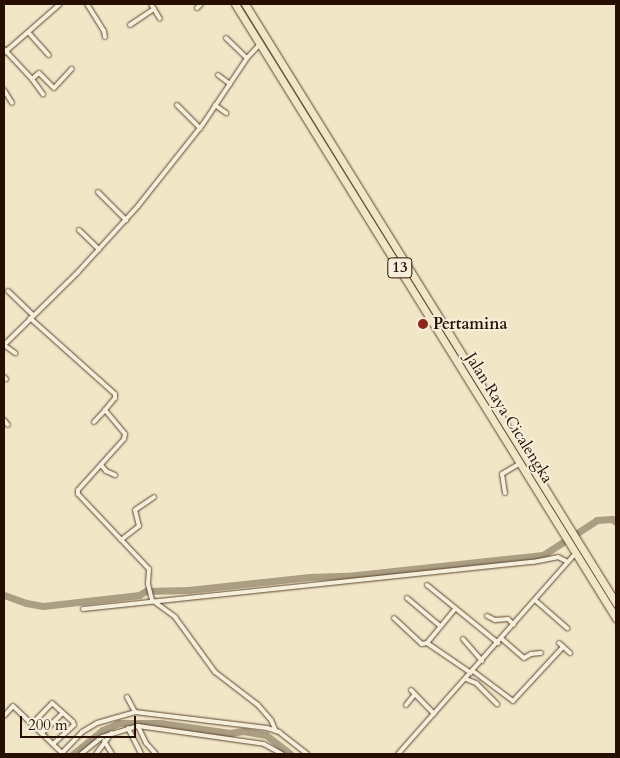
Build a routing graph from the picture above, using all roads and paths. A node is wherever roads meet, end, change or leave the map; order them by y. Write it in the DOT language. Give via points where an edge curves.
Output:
graph roads {
  1 [pos="60,4"];
  2 [pos="87,4"];
  3 [pos="151,4"];
  4 [pos="201,4"];
  5 [pos="235,4"];
  6 [pos="247,4"];
  7 [pos="197,8"];
  8 [pos="154,9"];
  9 [pos="160,19"];
  10 [pos="130,25"];
  11 [pos="28,32"];
  12 [pos="105,37"];
  13 [pos="226,38"];
  14 [pos="260,44"];
  15 [pos="4,51"];
  16 [pos="48,55"];
  17 [pos="247,58"];
  18 [pos="72,69"];
  19 [pos="218,75"];
  20 [pos="32,79"];
  21 [pos="230,84"];
  22 [pos="4,90"];
  23 [pos="43,94"];
  24 [pos="12,103"];
  25 [pos="177,105"];
  26 [pos="215,105"];
  27 [pos="226,113"];
  28 [pos="200,128"];
  29 [pos="98,192"];
  30 [pos="126,220"];
  31 [pos="79,230"];
  32 [pos="98,249"];
  33 [pos="8,291"];
  34 [pos="31,316"];
  35 [pos="4,335"];
  36 [pos="8,340"];
  37 [pos="4,345"];
  38 [pos="14,353"];
  39 [pos="105,410"];
  40 [pos="4,420"];
  41 [pos="94,422"];
  42 [pos="8,424"];
  43 [pos="520,463"];
  44 [pos="101,465"];
  45 [pos="115,475"];
  46 [pos="505,493"];
  47 [pos="154,497"];
  48 [pos="121,540"];
  49 [pos="576,553"];
  50 [pos="568,562"];
  51 [pos="427,585"];
  52 [pos="408,598"];
  53 [pos="152,600"];
  54 [pos="535,600"];
  55 [pos="616,603"];
  56 [pos="83,609"];
  57 [pos="455,609"];
  58 [pos="487,616"];
  59 [pos="394,618"];
  60 [pos="616,618"];
  61 [pos="514,625"];
  62 [pos="440,626"];
  63 [pos="567,628"];
  64 [pos="463,639"];
  65 [pos="502,639"];
  66 [pos="427,643"];
  67 [pos="498,643"];
  68 [pos="559,643"];
  69 [pos="563,647"];
  70 [pos="541,653"];
  71 [pos="570,653"];
  72 [pos="482,661"];
  73 [pos="472,672"];
  74 [pos="466,679"];
  75 [pos="411,690"];
  76 [pos="414,695"];
  77 [pos="127,697"];
  78 [pos="497,704"];
  79 [pos="406,705"];
  80 [pos="135,712"];
  81 [pos="63,713"];
  82 [pos="434,714"];
  83 [pos="4,716"];
  84 [pos="32,724"];
  85 [pos="138,726"];
  86 [pos="128,728"];
  87 [pos="276,731"];
  88 [pos="112,733"];
  89 [pos="42,734"];
  90 [pos="102,737"];
  91 [pos="105,743"];
  92 [pos="53,744"];
  93 [pos="62,754"];
  94 [pos="81,754"];
  95 [pos="96,754"];
  96 [pos="112,754"];
  97 [pos="140,754"];
  98 [pos="156,754"];
  99 [pos="282,754"];
  100 [pos="307,754"];
  101 [pos="398,754"];
  1 -- 11 [label="street"];
  2 -- 12 [label="street"];
  3 -- 8 [label="street"];
  4 -- 7 [label="street"];
  5 -- 14 [label="highway, Jalan Raya Cicalengka / 13"];
  6 -- 55 [label="highway, Jalan Raya Cicalengka / 13"];
  8 -- 9 [label="street"];
  8 -- 10 [label="street"];
  11 -- 15 [label="street"];
  11 -- 16 [label="street"];
  13 -- 17 [label="street"];
  14 -- 17 [label="street"];
  14 -- 43 [label="highway, Jalan Raya Cicalengka / 13"];
  15 -- 20 [label="street"];
  17 -- 21 [label="street"];
  18 -- 20 [label="street" via="54,88 39,73"];
  19 -- 21 [label="street"];
  20 -- 23 [label="street"];
  21 -- 26 [label="street"];
  22 -- 24 [label="street"];
  25 -- 28 [label="street"];
  26 -- 27 [label="street"];
  26 -- 28 [label="street"];
  28 -- 30 [label="street"];
  29 -- 30 [label="street"];
  30 -- 32 [label="street"];
  31 -- 32 [label="street"];
  32 -- 34 [label="street"];
  33 -- 34 [label="street"];
  34 -- 36 [label="street"];
  34 -- 39 [label="street" via="115,394"];
  35 -- 36 [label="street"];
  36 -- 37 [label="street"];
  37 -- 38 [label="street"];
  39 -- 41 [label="street"];
  39 -- 44 [label="street" via="124,436"];
  40 -- 42 [label="street"];
  43 -- 46 [label="street" via="502,474"];
  43 -- 49 [label="highway, Jalan Raya Cicalengka / 13"];
  44 -- 45 [label="street"];
  44 -- 48 [label="street" via="77,492"];
  47 -- 48 [label="street" via="135,510 139,526"];
  48 -- 53 [label="street" via="149,569"];
  49 -- 50 [label="street"];
  49 -- 60 [label="highway, Jalan Raya Cicalengka / 13"];
  50 -- 53 [label="street" via="559,557"];
  50 -- 54 [label="street"];
  51 -- 57 [label="street"];
  52 -- 62 [label="street"];
  53 -- 56 [label="street"];
  53 -- 87 [label="street" via="175,617 215,672 258,705"];
  54 -- 61 [label="street"];
  54 -- 63 [label="street"];
  57 -- 62 [label="street"];
  57 -- 67 [label="street"];
  58 -- 61 [label="street" via="494,620 508,619"];
  59 -- 66 [label="street" via="422,644"];
  61 -- 65 [label="street"];
  62 -- 66 [label="street"];
  64 -- 72 [label="street"];
  65 -- 67 [label="street"];
  65 -- 70 [label="street" via="524,658"];
  66 -- 73 [label="street"];
  67 -- 72 [label="street"];
  68 -- 69 [label="street"];
  69 -- 71 [label="street"];
  69 -- 73 [label="street" via="513,701"];
  72 -- 73 [label="street"];
  73 -- 74 [label="street"];
  74 -- 78 [label="street" via="476,683"];
  74 -- 82 [label="street"];
  75 -- 76 [label="street"];
  76 -- 79 [label="street"];
  76 -- 82 [label="street"];
  77 -- 80 [label="street"];
  80 -- 87 [label="street"];
  80 -- 93 [label="street" via="97,723 82,732"];
  81 -- 84 [label="street" via="52,703"];
  81 -- 89 [label="street"];
  81 -- 92 [label="street" via="74,725"];
  82 -- 101 [label="street"];
  83 -- 84 [label="street" via="13,706"];
  84 -- 89 [label="street"];
  85 -- 86 [label="street"];
  85 -- 98 [label="street"];
  85 -- 99 [label="street" via="264,744"];
  86 -- 88 [label="street"];
  86 -- 97 [label="street"];
  87 -- 100 [label="street"];
  88 -- 90 [label="street"];
  88 -- 91 [label="street"];
  89 -- 92 [label="street"];
  90 -- 91 [label="street"];
  90 -- 94 [label="street"];
  91 -- 95 [label="street"];
  91 -- 96 [label="street"];
  92 -- 93 [label="street"];
}
